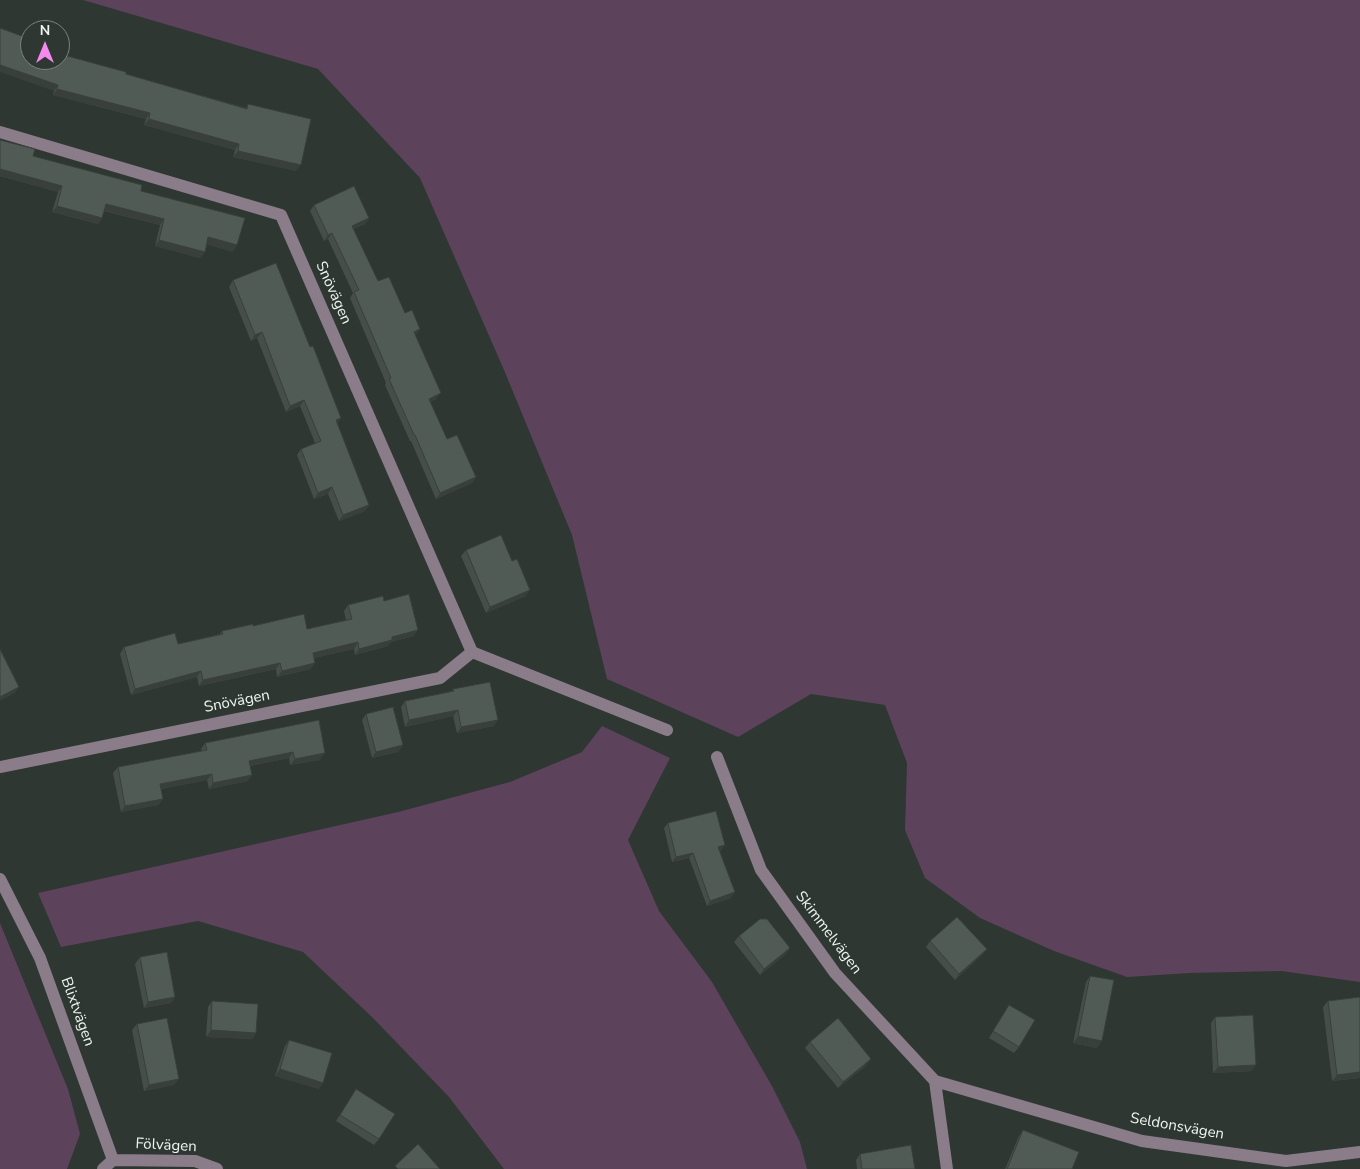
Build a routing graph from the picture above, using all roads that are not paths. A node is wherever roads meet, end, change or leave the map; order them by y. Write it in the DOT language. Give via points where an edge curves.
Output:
graph roads {
  1 [pos="0,132"];
  2 [pos="472,652"];
  3 [pos="667,730"];
  4 [pos="717,757"];
  5 [pos="0,767"];
  6 [pos="0,879"];
  7 [pos="935,1081"];
  8 [pos="1360,1152"];
  9 [pos="108,1165"];
  10 [pos="1286,1165"];
  11 [pos="217,1169"];
  12 [pos="947,1169"];
  1 -- 2 [label="street, Snövägen" via="281,215"];
  2 -- 3 [label="street"];
  2 -- 5 [label="street, Snövägen" via="440,678"];
  4 -- 7 [label="street, Skimmelvägen" via="761,870 834,973"];
  6 -- 9 [label="street, Blixtvägen" via="40,958"];
  7 -- 10 [label="street, Seldonsvägen" via="1142,1141"];
  7 -- 12 [label="street"];
  8 -- 10 [label="street, Seldonsvägen"];
  9 -- 11 [label="street, Fölvägen" via="195,1162"];
}
